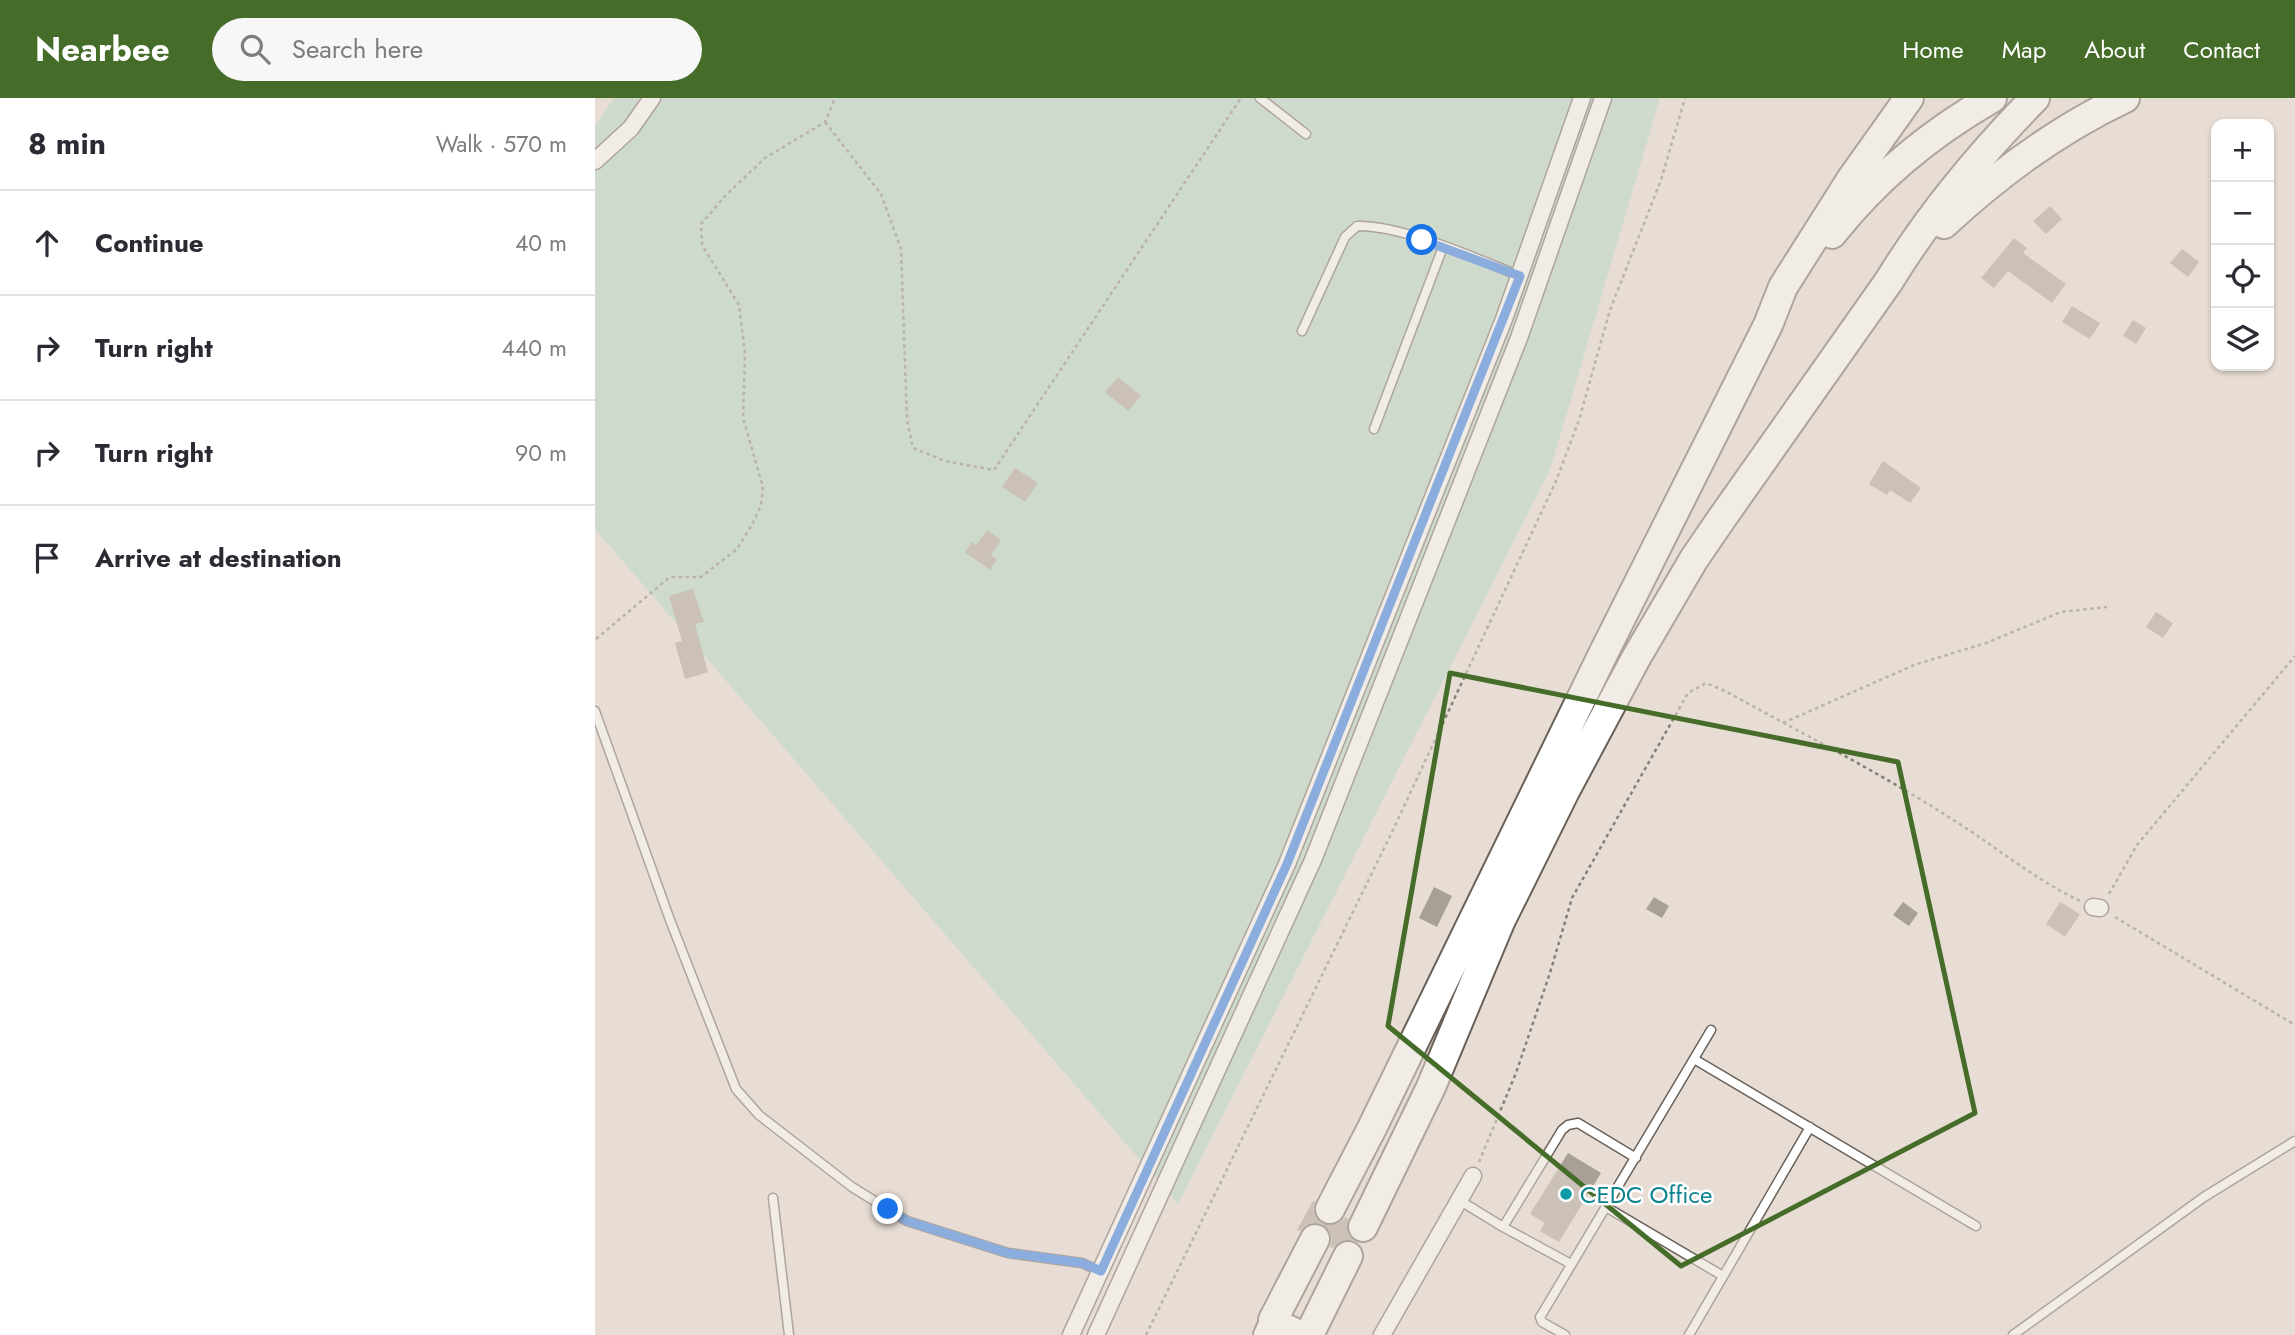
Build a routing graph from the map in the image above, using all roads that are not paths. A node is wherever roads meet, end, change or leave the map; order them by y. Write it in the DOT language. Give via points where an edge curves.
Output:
graph roads {
  1 [pos="652,98"];
  2 [pos="1260,98"];
  3 [pos="1581,98"];
  4 [pos="1604,98"];
  5 [pos="1909,98"];
  6 [pos="1992,98"];
  7 [pos="2035,98"];
  8 [pos="2125,98"];
  9 [pos="1306,134"];
  10 [pos="595,160"];
  11 [pos="1443,247"];
  12 [pos="1520,276"];
  13 [pos="1889,281"];
  14 [pos="1768,324"];
  15 [pos="1302,331"];
  16 [pos="1374,429"];
  17 [pos="595,712"];
  18 [pos="1346,715"];
  19 [pos="1368,723"];
  20 [pos="1711,1030"];
  21 [pos="1694,1059"];
  22 [pos="1810,1127"];
  23 [pos="2295,1141"];
  24 [pos="1636,1158"];
  25 [pos="1473,1176"];
  26 [pos="773,1198"];
  27 [pos="1459,1200"];
  28 [pos="1606,1207"];
  29 [pos="1330,1209"];
  30 [pos="1976,1226"];
  31 [pos="1363,1227"];
  32 [pos="1503,1227"];
  33 [pos="1315,1239"];
  34 [pos="1348,1256"];
  35 [pos="1571,1264"];
  36 [pos="1101,1271"];
  37 [pos="1723,1276"];
  38 [pos="1269,1328"];
  39 [pos="789,1335"];
  40 [pos="1071,1335"];
  41 [pos="1096,1335"];
  42 [pos="1307,1335"];
  43 [pos="1382,1335"];
  44 [pos="1565,1335"];
  45 [pos="1689,1335"];
  46 [pos="2013,1335"];
  1 -- 10 [label="street" via="631,128"];
  2 -- 9 [label="lane"];
  3 -- 12 [label="street"];
  4 -- 19 [label="street" via="1519,338"];
  5 -- 14 [label="highway" via="1812,237"];
  6 -- 14 [label="highway" via="1919,147 1866,197 1824,245"];
  7 -- 13 [label="highway" via="1965,175"];
  8 -- 13 [label="highway" via="2009,168 1940,228"];
  11 -- 12 [label="lane"];
  11 -- 15 [label="lane" via="1357,226 1345,237"];
  11 -- 16 [label="lane"];
  12 -- 18 [label="street"];
  13 -- 31 [label="highway" via="1722,518 1636,658 1500,922 1431,1087"];
  14 -- 29 [label="highway"];
  17 -- 36 [label="lane" via="736,1089 759,1115 852,1187 907,1221 1008,1253 1082,1263"];
  18 -- 19 [label="lane"];
  18 -- 36 [label="street" via="1267,909"];
  19 -- 41 [label="street" via="1299,894"];
  20 -- 21 [label="lane"];
  21 -- 22 [label="lane"];
  21 -- 24 [label="lane"];
  22 -- 30 [label="lane"];
  22 -- 37 [label="lane"];
  23 -- 46 [label="lane" via="2204,1197"];
  24 -- 28 [label="lane"];
  24 -- 32 [label="lane" via="1578,1123 1568,1125"];
  25 -- 27 [label="street"];
  26 -- 39 [label="lane"];
  27 -- 32 [label="lane"];
  27 -- 43 [label="street"];
  28 -- 35 [label="lane"];
  28 -- 37 [label="lane"];
  32 -- 35 [label="lane"];
  33 -- 38 [label="highway"];
  34 -- 42 [label="highway"];
  35 -- 44 [label="lane" via="1541,1317"];
  36 -- 40 [label="street"];
  37 -- 45 [label="lane"];
  38 -- 42 [label="main road"];
}
